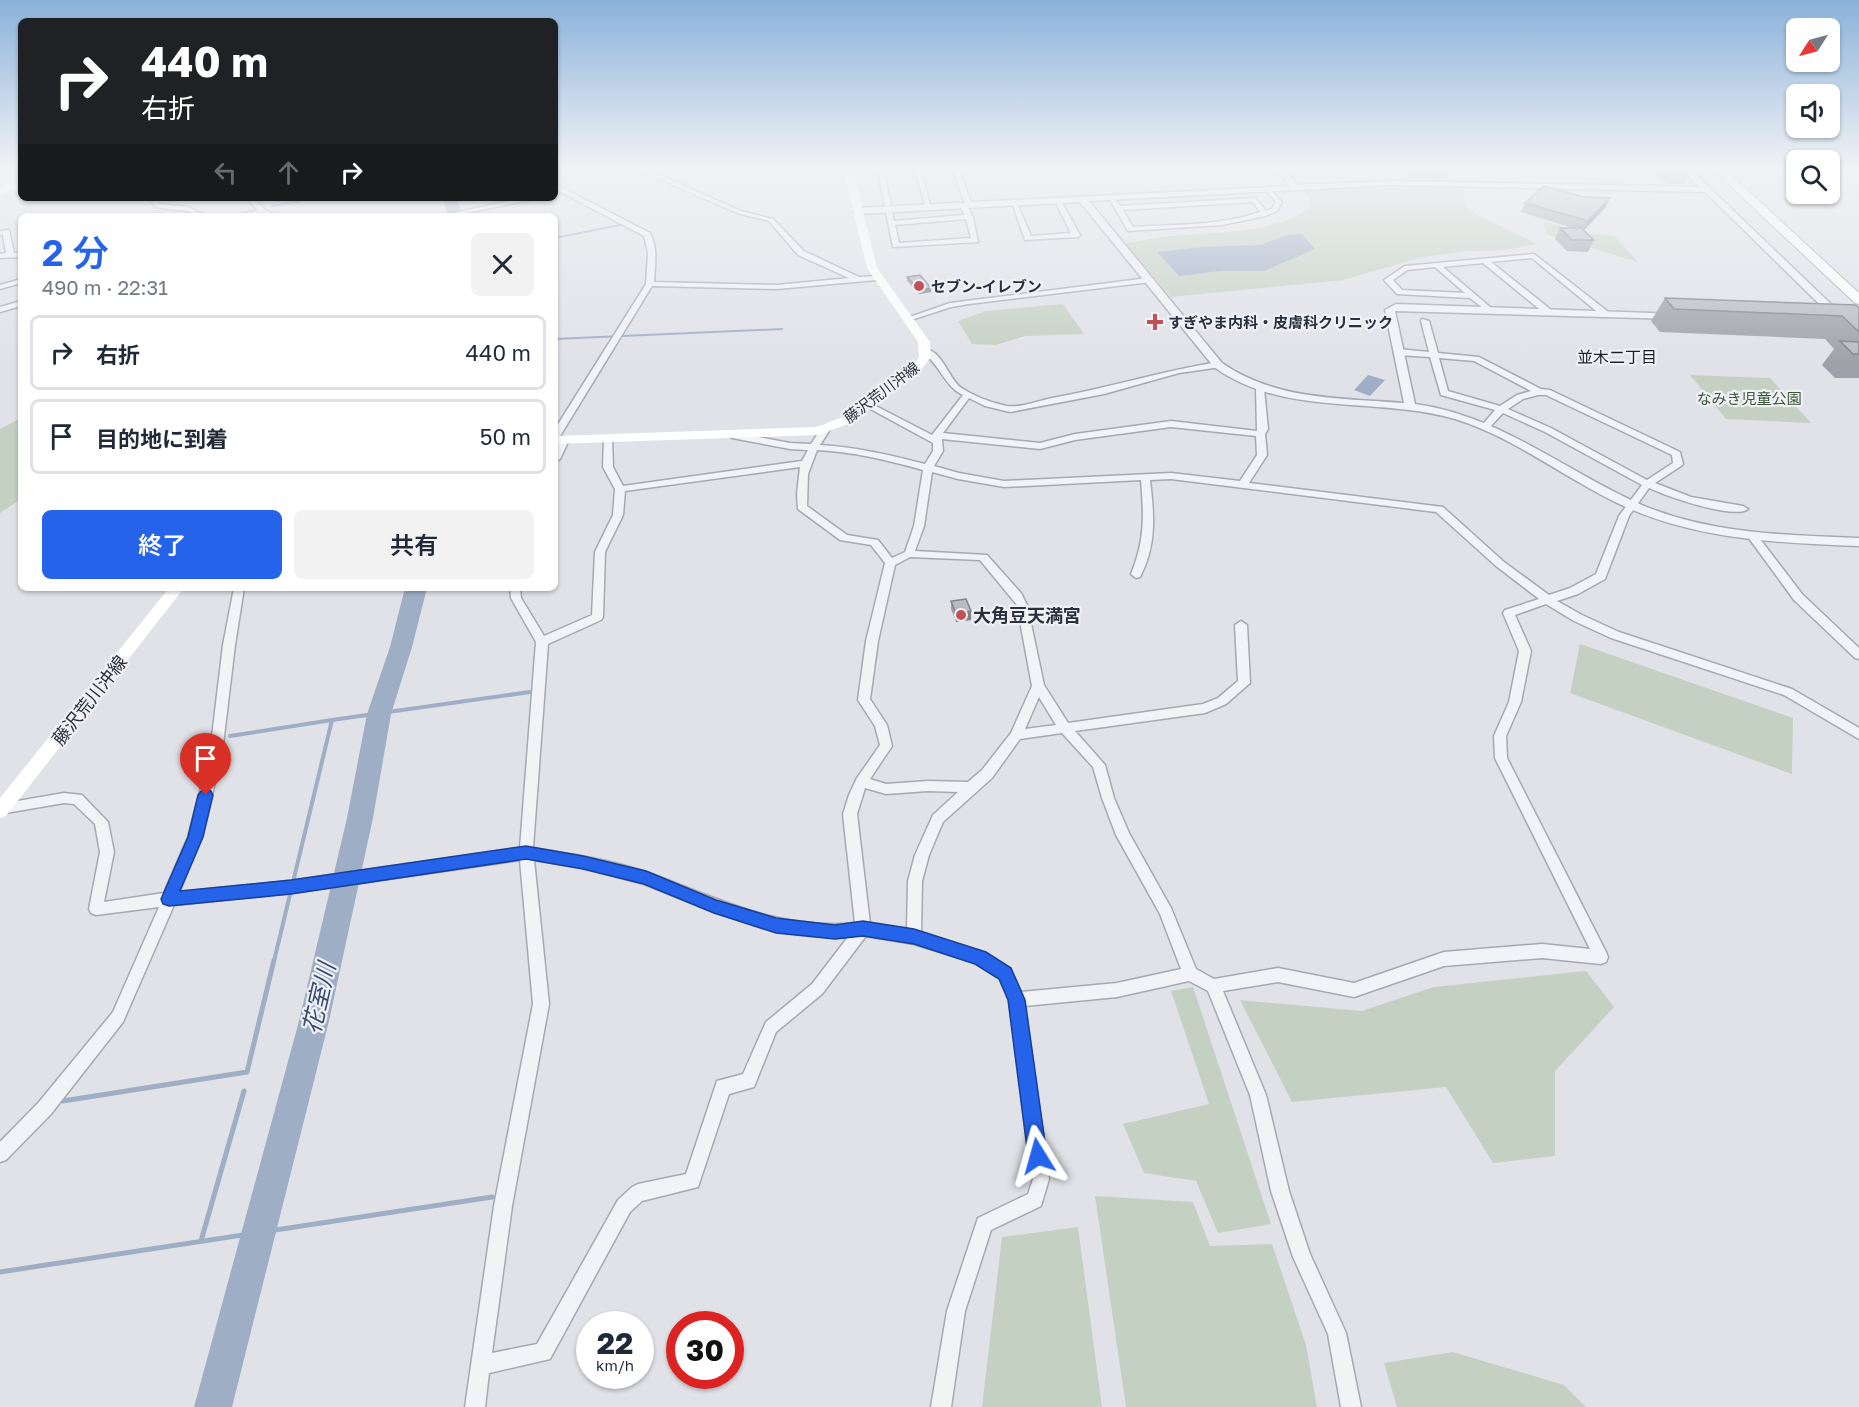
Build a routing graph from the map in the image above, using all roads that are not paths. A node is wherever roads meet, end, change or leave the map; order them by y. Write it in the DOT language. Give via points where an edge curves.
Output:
graph roads {
  1 [pos="6,233"];
  2 [pos="642,233"];
  3 [pos="783,233"];
  4 [pos="863,233"];
  5 [pos="893,233"];
  6 [pos="972,233"];
  7 [pos="1026,233"];
  8 [pos="1075,233"];
  9 [pos="1109,233"];
  10 [pos="1750,233"];
  11 [pos="1786,233"];
  12 [pos="1798,233"];
  13 [pos="10,254"];
  14 [pos="18,255"];
  15 [pos="0,256"];
  16 [pos="1484,260"];
  17 [pos="1437,265"];
  18 [pos="878,278"];
  19 [pos="858,279"];
  20 [pos="1148,280"];
  21 [pos="18,282"];
  22 [pos="650,284"];
  23 [pos="0,287"];
  24 [pos="1859,289"];
  25 [pos="1471,296"];
  26 [pos="1859,300"];
  27 [pos="18,304"];
  28 [pos="1487,309"];
  29 [pos="0,310"];
  30 [pos="1547,311"];
  31 [pos="1604,313"];
  32 [pos="1692,316"];
  33 [pos="908,319"];
  34 [pos="1425,321"];
  35 [pos="1822,321"];
  36 [pos="1843,322"];
  37 [pos="1859,337"];
  38 [pos="926,351"];
  39 [pos="1398,352"];
  40 [pos="1434,355"];
  41 [pos="1218,365"];
  42 [pos="1260,389"];
  43 [pos="1538,391"];
  44 [pos="967,395"];
  45 [pos="869,406"];
  46 [pos="1410,407"];
  47 [pos="1500,409"];
  48 [pos="1486,426"];
  49 [pos="826,428"];
  50 [pos="1260,434"];
  51 [pos="732,435"];
  52 [pos="938,438"];
  53 [pos="558,439"];
  54 [pos="607,439"];
  55 [pos="813,447"];
  56 [pos="804,464"];
  57 [pos="928,468"];
  58 [pos="1145,477"];
  59 [pos="1243,484"];
  60 [pos="1647,485"];
  61 [pos="620,489"];
  62 [pos="1631,505"];
  63 [pos="1743,509"];
  64 [pos="1752,537"];
  65 [pos="1859,542"];
  66 [pos="909,554"];
  67 [pos="890,563"];
  68 [pos="1136,574"];
  69 [pos="175,591"];
  70 [pos="238,591"];
  71 [pos="515,591"];
  72 [pos="1549,601"];
  73 [pos="1241,625"];
  74 [pos="542,642"];
  75 [pos="1859,655"];
  76 [pos="1038,686"];
  77 [pos="1065,728"];
  78 [pos="1859,734"];
  79 [pos="1016,735"];
  80 [pos="862,782"];
  81 [pos="971,787"];
  82 [pos="1,810"];
  83 [pos="526,853"];
  84 [pos="169,899"];
  85 [pos="863,928"];
  86 [pos="914,937"];
  87 [pos="1190,974"];
  88 [pos="1213,986"];
  89 [pos="1017,1000"];
  90 [pos="0,1154"];
  91 [pos="480,1365"];
  92 [pos="475,1407"];
  93 [pos="941,1407"];
  94 [pos="1352,1407"];
  1 -- 13 [label="street"];
  2 -- 22 [label="street" via="652,253"];
  3 -- 19 [label="street" via="801,253"];
  4 -- 18 [label="main road, 藤沢荒川沖線"];
  5 -- 6 [label="street" via="896,245 975,240"];
  7 -- 8 [label="street" via="1028,237"];
  9 -- 20 [label="street"];
  10 -- 36 [label="street"];
  11 -- 26 [label="main road"];
  12 -- 24 [label="main road"];
  13 -- 14 [label="street"];
  13 -- 15 [label="street"];
  16 -- 17 [label="street"];
  16 -- 30 [label="street"];
  16 -- 31 [label="street" via="1534,256"];
  17 -- 25 [label="street"];
  17 -- 25 [label="street" via="1404,267 1388,280 1400,292"];
  18 -- 19 [label="street"];
  18 -- 33 [label="main road, 藤沢荒川沖線"];
  19 -- 22 [label="street" via="777,287"];
  20 -- 33 [label="street" via="950,305"];
  20 -- 41 [label="street"];
  21 -- 23 [label="street"];
  22 -- 53 [label="street"];
  25 -- 28 [label="street"];
  27 -- 29 [label="street"];
  28 -- 30 [label="street"];
  28 -- 39 [label="street" via="1392,308"];
  30 -- 31 [label="street"];
  31 -- 32 [label="street"];
  33 -- 38 [label="main road, 藤沢荒川沖線"];
  34 -- 40 [label="street"];
  35 -- 36 [label="street"];
  36 -- 37 [label="street"];
  38 -- 44 [label="street" via="948,380"];
  38 -- 45 [label="main road, 藤沢荒川沖線" via="918,367"];
  39 -- 40 [label="street"];
  39 -- 46 [label="street"];
  40 -- 43 [label="street" via="1476,359"];
  40 -- 47 [label="street" via="1444,393"];
  41 -- 42 [label="street" via="1234,379"];
  41 -- 44 [label="street" via="1020,408 1000,408"];
  42 -- 46 [label="street"];
  42 -- 50 [label="street"];
  43 -- 47 [label="street"];
  43 -- 60 [label="street" via="1558,395 1677,453 1678,464"];
  44 -- 52 [label="street"];
  45 -- 49 [label="main road, 藤沢荒川沖線"];
  45 -- 52 [label="street"];
  46 -- 48 [label="street"];
  47 -- 48 [label="street"];
  47 -- 60 [label="street" via="1550,431"];
  48 -- 62 [label="street" via="1520,441"];
  49 -- 51 [label="main road, 藤沢荒川沖線"];
  49 -- 55 [label="street"];
  50 -- 52 [label="street" via="1171,424 1075,437 1040,446"];
  50 -- 59 [label="street" via="1262,455"];
  51 -- 54 [label="main road, 藤沢荒川沖線"];
  51 -- 55 [label="street"];
  52 -- 57 [label="street" via="938,451"];
  53 -- 54 [label="main road, 藤沢荒川沖線"];
  54 -- 61 [label="street" via="608,467"];
  55 -- 56 [label="street"];
  55 -- 57 [label="street" via="845,448"];
  56 -- 61 [label="street"];
  56 -- 67 [label="street" via="802,507 844,538 874,542"];
  57 -- 58 [label="street" via="1004,484"];
  57 -- 66 [label="street" via="919,526"];
  58 -- 59 [label="street"];
  58 -- 68 [label="street" via="1150,524 1146,553"];
  59 -- 72 [label="street" via="1439,509 1500,564"];
  60 -- 62 [label="street"];
  60 -- 63 [label="street" via="1705,504"];
  61 -- 74 [label="street" via="618,515 600,552 597,617"];
  62 -- 64 [label="street" via="1683,524"];
  62 -- 72 [label="street" via="1614,536 1601,576"];
  64 -- 65 [label="street"];
  64 -- 75 [label="street" via="1798,597"];
  66 -- 67 [label="street"];
  66 -- 76 [label="street" via="983,557 1022,605"];
  67 -- 80 [label="street" via="872,641 864,700 881,725 886,746"];
  69 -- 82 [label="main road, 藤沢荒川沖線"];
  70 -- 84 [label="street" via="216,753 195,837"];
  71 -- 74 [label="street"];
  72 -- 78 [label="street" via="1615,635 1788,692"];
  72 -- 88 [label="street" via="1509,613 1525,651 1515,702 1500,736 1501,758 1601,957 1542,951 1444,959 1354,990 1278,975"];
  73 -- 77 [label="street" via="1244,683 1222,701 1205,708"];
  74 -- 83 [label="street"];
  76 -- 77 [label="street"];
  76 -- 79 [label="street"];
  77 -- 79 [label="street"];
  77 -- 87 [label="street" via="1099,765 1123,835 1166,912"];
  79 -- 81 [label="street" via="987,774"];
  80 -- 81 [label="street" via="886,789"];
  80 -- 85 [label="street" via="850,814"];
  81 -- 86 [label="street" via="938,819 922,855 915,881"];
  82 -- 84 [label="street" via="77,799 101,822 107,852 96,909"];
  83 -- 84 [label="street" via="291,887"];
  83 -- 85 [label="street" via="646,878 714,906 776,925 835,932"];
  83 -- 91 [label="street" via="541,1004 503,1206"];
  84 -- 90 [label="street" via="118,1017 45,1108"];
  85 -- 86 [label="street"];
  85 -- 91 [label="street" via="817,989 771,1027 748,1081 723,1086 692,1181 638,1193 624,1206 543,1352"];
  86 -- 89 [label="street" via="980,958 1005,973"];
  87 -- 88 [label="street"];
  87 -- 89 [label="street" via="1117,990"];
  88 -- 94 [label="street" via="1258,1095 1280,1191 1302,1257 1337,1333"];
  89 -- 93 [label="street" via="1041,1179 1035,1200 984,1224 956,1311"];
  91 -- 92 [label="street"];
}
